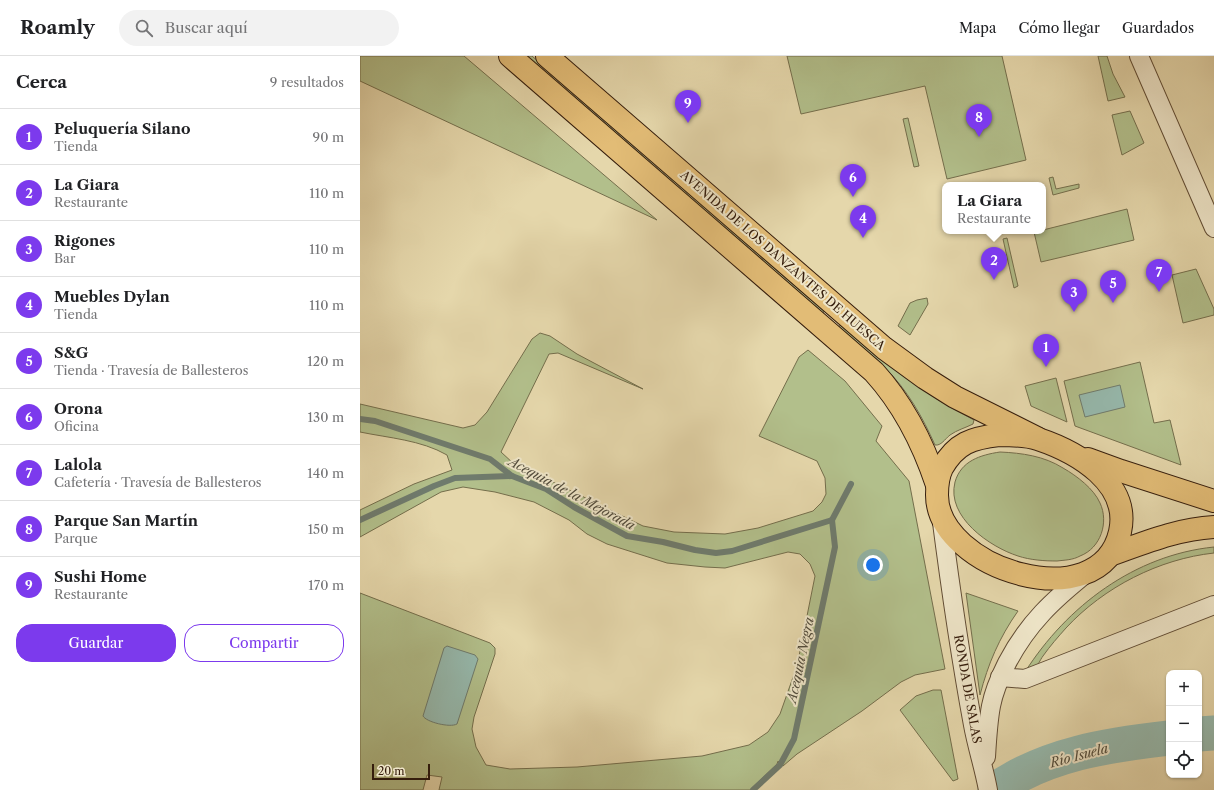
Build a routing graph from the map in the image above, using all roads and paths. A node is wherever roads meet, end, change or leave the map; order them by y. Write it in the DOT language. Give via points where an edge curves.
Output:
graph roads {
  1 [pos="510,56"];
  2 [pos="547,56"];
  3 [pos="1139,56"];
  4 [pos="1214,228"];
  5 [pos="1037,438"];
  6 [pos="1072,453"];
  7 [pos="936,485"];
  8 [pos="1214,501"];
  9 [pos="940,514"];
  10 [pos="1214,528"];
  11 [pos="1110,555"];
  12 [pos="1088,572"];
  13 [pos="1214,605"];
  14 [pos="1000,677"];
  15 [pos="984,770"];
  16 [pos="988,790"];
  1 -- 7 [label="main road, AVENIDA DE LOS DANZANTES DE HUESCA" via="874,372 911,422 926,454"];
  2 -- 5 [label="main road, AVENIDA DE LOS DANZANTES DE HUESCA" via="889,352 955,397"];
  3 -- 4 [label="street"];
  5 -- 6 [label="main road"];
  5 -- 7 [label="main road" via="999,435 978,438 959,447 948,458"];
  6 -- 8 [label="main road"];
  6 -- 11 [label="main road" via="1102,476 1118,500 1122,519 1120,532"];
  7 -- 9 [label="main road"];
  9 -- 12 [label="main road" via="947,527 966,546 994,565 1032,577 1073,577"];
  9 -- 15 [label="street, RONDA DE SALAS" via="973,727"];
  10 -- 11 [label="main road" via="1173,533"];
  11 -- 12 [label="main road"];
  12 -- 14 [label="street, RONDA DE SALAS" via="1036,619 1018,644"];
  13 -- 14 [label="street" via="1025,679"];
  14 -- 15 [label="street, RONDA DE SALAS" via="991,706"];
  15 -- 16 [label="street"];
}
